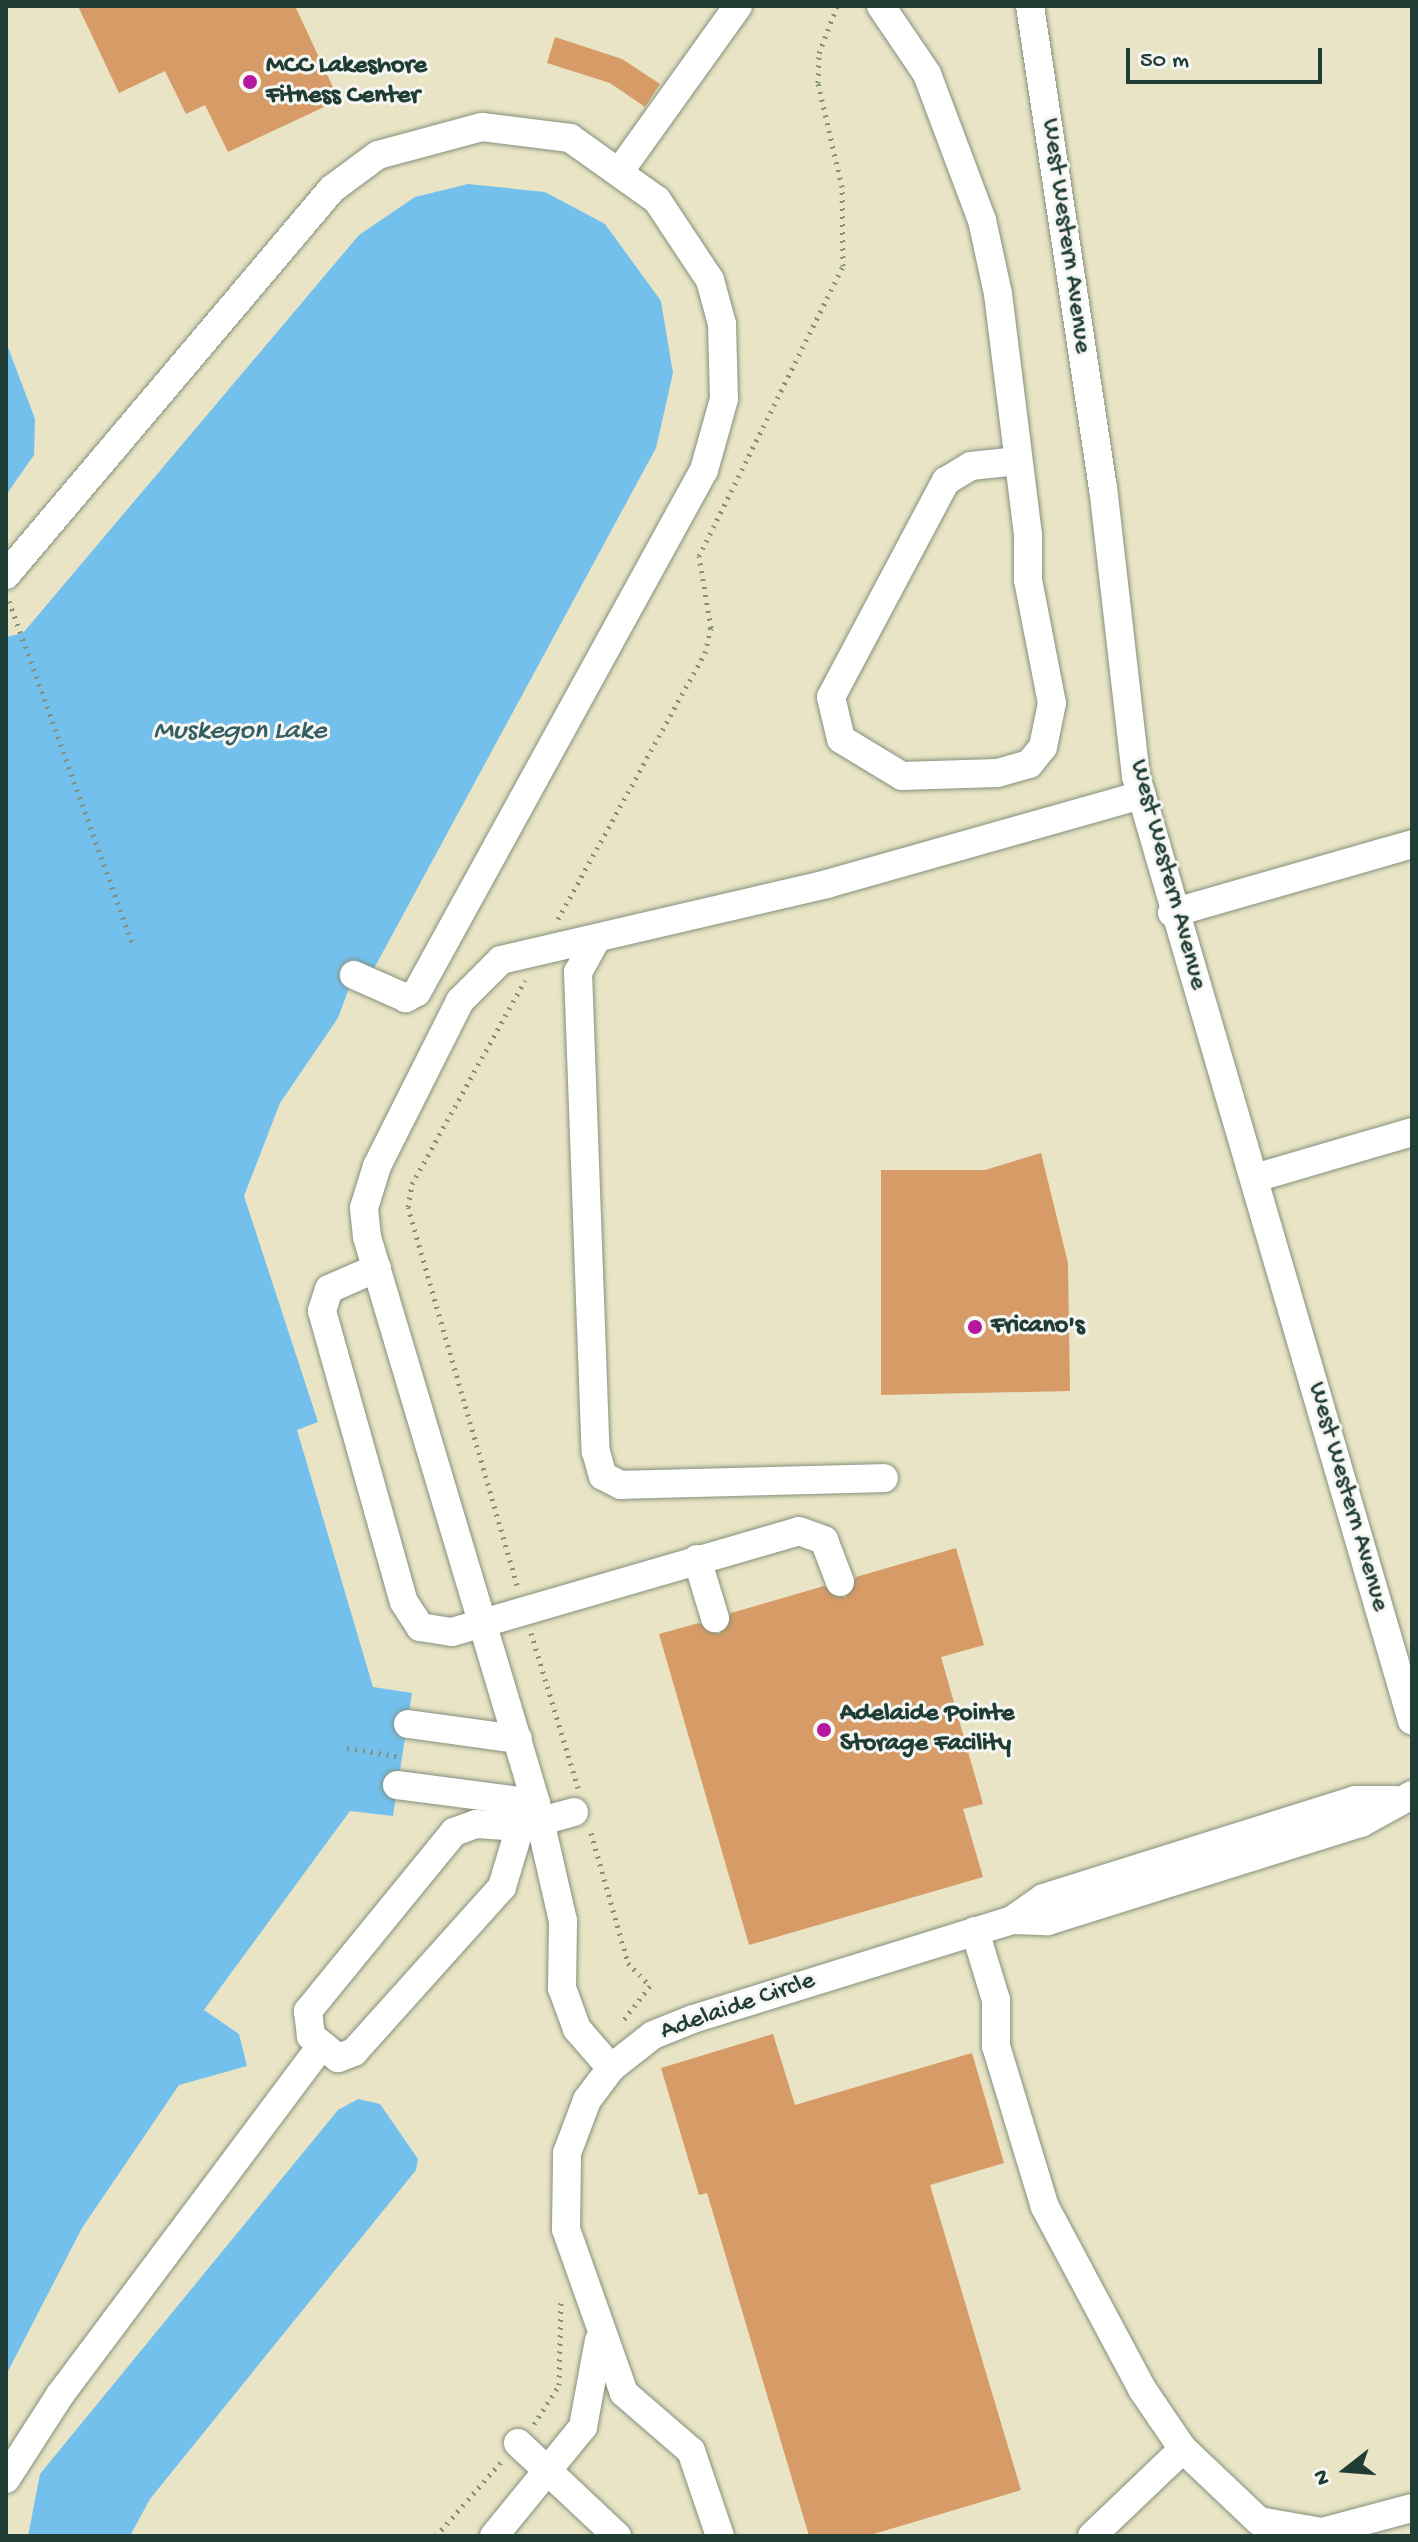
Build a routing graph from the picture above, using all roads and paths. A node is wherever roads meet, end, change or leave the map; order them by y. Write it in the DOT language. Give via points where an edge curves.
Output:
graph roads {
  1 [pos="738,6"];
  2 [pos="881,6"];
  3 [pos="1030,6"];
  4 [pos="622,168"];
  5 [pos="1018,461"];
  6 [pos="6,575"];
  7 [pos="6,593"];
  8 [pos="1142,795"];
  9 [pos="1412,844"];
  10 [pos="1172,913"];
  11 [pos="597,938"];
  12 [pos="132,942"];
  13 [pos="354,975"];
  14 [pos="1412,1132"];
  15 [pos="1255,1178"];
  16 [pos="377,1268"];
  17 [pos="884,1478"];
  18 [pos="697,1559"];
  19 [pos="840,1582"];
  20 [pos="715,1618"];
  21 [pos="487,1622"];
  22 [pos="1412,1721"];
  23 [pos="408,1724"];
  24 [pos="518,1739"];
  25 [pos="347,1748"];
  26 [pos="402,1757"];
  27 [pos="397,1785"];
  28 [pos="1404,1797"];
  29 [pos="574,1812"];
  30 [pos="532,1817"];
  31 [pos="975,1931"];
  32 [pos="322,2045"];
  33 [pos="611,2068"];
  34 [pos="599,2339"];
  35 [pos="651,2414"];
  36 [pos="580,2431"];
  37 [pos="518,2443"];
  38 [pos="1183,2449"];
  39 [pos="548,2471"];
  40 [pos="6,2479"];
  41 [pos="1412,2508"];
  42 [pos="494,2536"];
  43 [pos="617,2536"];
  44 [pos="720,2536"];
  45 [pos="1092,2536"];
  1 -- 4 [label="street"];
  2 -- 5 [label="street" via="927,74 973,190 998,294"];
  3 -- 8 [label="street, West Western Avenue"];
  4 -- 6 [label="street" via="570,138 482,127 378,155 332,189"];
  4 -- 13 [label="street" via="686,236 722,324 724,399 704,470 417,992 406,998"];
  5 -- 5 [label="street" via="971,466 946,481 831,697 841,739 902,776 1010,771 1029,764 1043,747 1052,703 1028,580"];
  7 -- 12 [label="path"];
  8 -- 10 [label="street, West Western Avenue"];
  8 -- 11 [label="street" via="827,884"];
  9 -- 10 [label="street"];
  10 -- 15 [label="street, West Western Avenue"];
  11 -- 16 [label="street" via="501,960 460,1001 368,1191 364,1221"];
  11 -- 17 [label="street" via="578,972 596,1452 603,1476 621,1485"];
  14 -- 15 [label="street"];
  15 -- 22 [label="street, West Western Avenue"];
  16 -- 21 [label="street"];
  16 -- 21 [label="street" via="329,1289 322,1311 404,1602 413,1621 435,1634"];
  18 -- 19 [label="street" via="808,1532 828,1546"];
  18 -- 20 [label="street"];
  18 -- 21 [label="street"];
  21 -- 24 [label="street"];
  23 -- 24 [label="street"];
  24 -- 30 [label="street"];
  25 -- 26 [label="path"];
  27 -- 30 [label="street"];
  28 -- 31 [label="street, Adelaide Circle" via="1361,1823 1138,1893 1048,1921 1012,1920"];
  29 -- 30 [label="street"];
  30 -- 32 [label="street" via="502,1887 354,2052 338,2058"];
  30 -- 32 [label="street" via="476,1824 443,1842 308,2011 304,2026"];
  30 -- 33 [label="street" via="563,1921 562,1988 577,2029"];
  31 -- 33 [label="street, Adelaide Circle" via="673,2026"];
  31 -- 38 [label="street" via="996,2000 996,2046 1045,2207 1142,2389"];
  32 -- 40 [label="street" via="60,2395"];
  33 -- 34 [label="street, Adelaide Circle" via="581,2113 562,2199"];
  34 -- 35 [label="street, Adelaide Circle" via="624,2393"];
  34 -- 36 [label="street, Adelaide Circle"];
  35 -- 36 [label="street, Adelaide Circle" via="612,2412"];
  35 -- 44 [label="street, Adelaide Circle" via="691,2451"];
  36 -- 39 [label="street, Adelaide Circle"];
  37 -- 39 [label="street"];
  38 -- 41 [label="street" via="1259,2521 1322,2532"];
  38 -- 45 [label="street"];
  39 -- 42 [label="street, Adelaide Circle"];
  39 -- 43 [label="street"];
}
